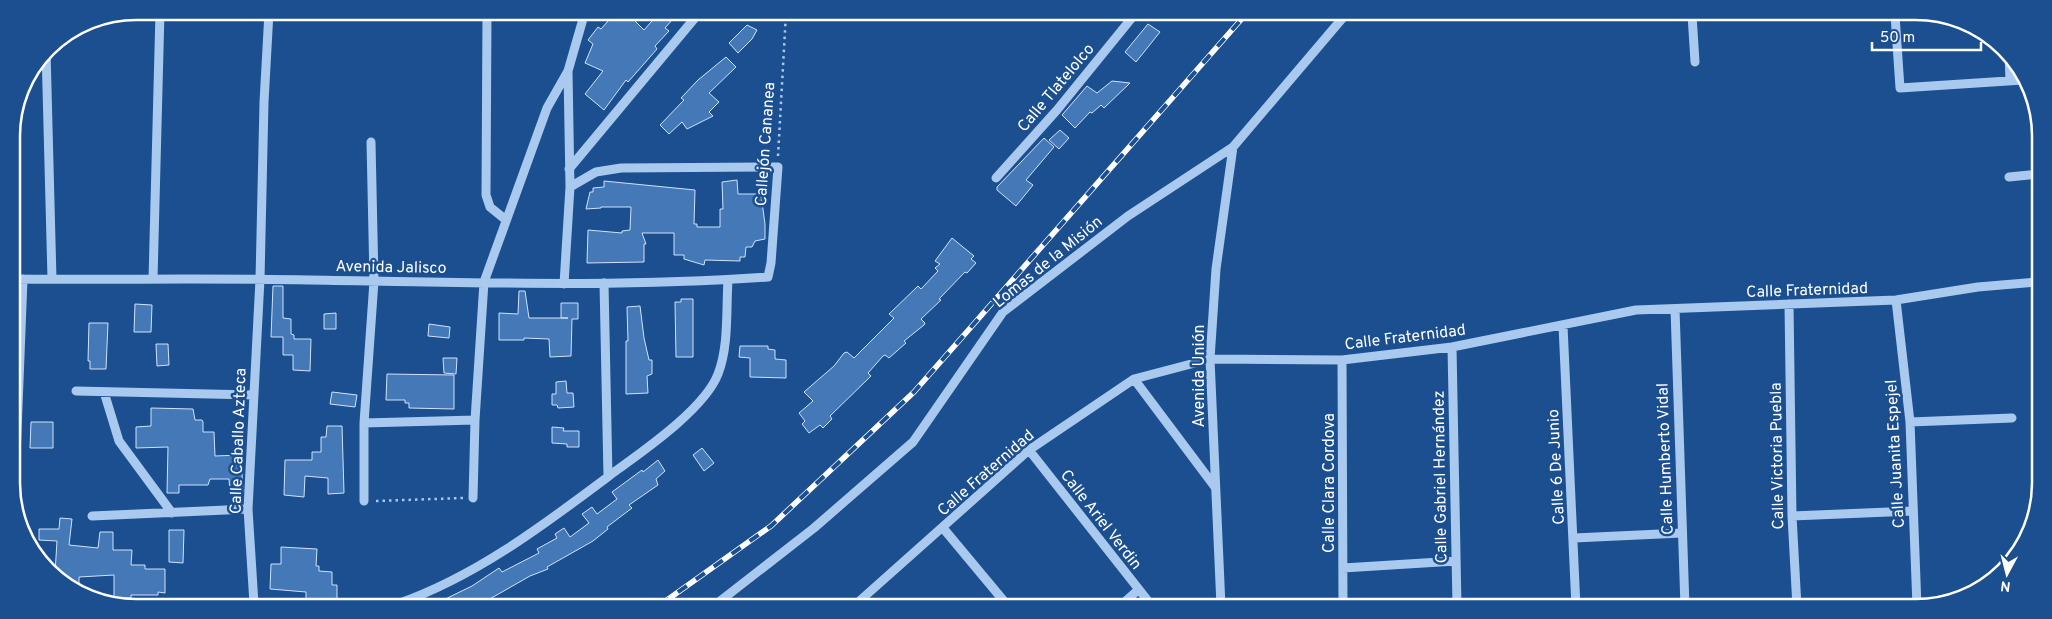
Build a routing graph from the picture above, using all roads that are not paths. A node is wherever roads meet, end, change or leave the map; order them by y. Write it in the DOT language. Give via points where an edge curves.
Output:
graph roads {
  1 [pos="160,20"];
  2 [pos="269,20"];
  3 [pos="487,20"];
  4 [pos="583,20"];
  5 [pos="692,20"];
  6 [pos="1130,20"];
  7 [pos="1341,20"];
  8 [pos="1692,20"];
  9 [pos="1895,20"];
  10 [pos="1695,62"];
  11 [pos="46,63"];
  12 [pos="2010,68"];
  13 [pos="568,71"];
  14 [pos="2018,81"];
  15 [pos="2010,82"];
  16 [pos="371,142"];
  17 [pos="1233,147"];
  18 [pos="569,169"];
  19 [pos="2032,175"];
  20 [pos="2008,177"];
  21 [pos="996,178"];
  22 [pos="570,187"];
  23 [pos="506,220"];
  24 [pos="768,278"];
  25 [pos="23,279"];
  26 [pos="153,279"];
  27 [pos="260,279"];
  28 [pos="52,280"];
  29 [pos="728,280"];
  30 [pos="374,281"];
  31 [pos="484,282"];
  32 [pos="604,283"];
  33 [pos="2032,283"];
  34 [pos="564,284"];
  35 [pos="1896,300"];
  36 [pos="1789,304"];
  37 [pos="1674,309"];
  38 [pos="1563,326"];
  39 [pos="1452,347"];
  40 [pos="20,355"];
  41 [pos="1210,358"];
  42 [pos="1342,360"];
  43 [pos="1134,379"];
  44 [pos="76,391"];
  45 [pos="104,392"];
  46 [pos="254,395"];
  47 [pos="2012,418"];
  48 [pos="475,420"];
  49 [pos="364,422"];
  50 [pos="1910,422"];
  51 [pos="1029,450"];
  52 [pos="608,477"];
  53 [pos="1215,487"];
  54 [pos="473,498"];
  55 [pos="364,501"];
  56 [pos="248,509"];
  57 [pos="1913,511"];
  58 [pos="172,513"];
  59 [pos="92,516"];
  60 [pos="1792,516"];
  61 [pos="943,528"];
  62 [pos="1682,533"];
  63 [pos="1574,538"];
  64 [pos="1456,561"];
  65 [pos="1343,568"];
  66 [pos="1138,590"];
  67 [pos="254,599"];
  68 [pos="409,599"];
  69 [pos="723,599"];
  70 [pos="865,599"];
  71 [pos="1002,599"];
  72 [pos="1128,599"];
  73 [pos="1146,599"];
  74 [pos="1221,599"];
  75 [pos="1343,599"];
  76 [pos="1457,599"];
  77 [pos="1576,599"];
  78 [pos="1685,599"];
  79 [pos="1797,599"];
  80 [pos="1918,599"];
  1 -- 26 [label="street"];
  2 -- 27 [label="street, Calle Caballo Azteca"];
  3 -- 23 [label="street" via="486,195 490,207"];
  4 -- 13 [label="street"];
  5 -- 18 [label="street"];
  6 -- 21 [label="street, Calle Tlatelolco"];
  7 -- 17 [label="street, Lomas de la Misión"];
  8 -- 10 [label="street"];
  9 -- 15 [label="street" via="1900,88"];
  11 -- 28 [label="street"];
  12 -- 15 [label="street"];
  13 -- 18 [label="street"];
  13 -- 23 [label="street" via="546,108"];
  14 -- 15 [label="street"];
  16 -- 30 [label="street"];
  17 -- 41 [label="street, Avenida Unión" via="1216,269"];
  17 -- 69 [label="street, Lomas de la Misión" via="1128,216 1003,312 913,442 814,528"];
  18 -- 22 [label="street"];
  19 -- 20 [label="street"];
  22 -- 24 [label="street, Callejón Cananea" via="596,172 621,168 778,167"];
  22 -- 34 [label="street"];
  23 -- 31 [label="street"];
  24 -- 29 [label="street, Avenida Jalisco"];
  25 -- 28 [label="street, Avenida Jalisco"];
  25 -- 40 [label="street"];
  26 -- 27 [label="street, Avenida Jalisco"];
  26 -- 28 [label="street, Avenida Jalisco"];
  27 -- 30 [label="street, Avenida Jalisco"];
  27 -- 46 [label="street, Calle Caballo Azteca"];
  29 -- 32 [label="street, Avenida Jalisco"];
  29 -- 52 [label="street" via="724,351 718,375 702,399 661,438"];
  30 -- 31 [label="street, Avenida Jalisco"];
  30 -- 49 [label="street"];
  31 -- 34 [label="street, Avenida Jalisco"];
  31 -- 48 [label="street"];
  32 -- 34 [label="street, Avenida Jalisco"];
  32 -- 52 [label="street"];
  33 -- 35 [label="street, Calle Fraternidad"];
  35 -- 36 [label="street, Calle Fraternidad"];
  35 -- 50 [label="street, Calle Juanita Espejel"];
  36 -- 37 [label="street, Calle Fraternidad"];
  36 -- 60 [label="street, Calle Victoria Puebla"];
  37 -- 38 [label="street, Calle Fraternidad" via="1636,310"];
  37 -- 62 [label="street, Calle Humberto Vidal"];
  38 -- 39 [label="street, Calle Fraternidad"];
  38 -- 63 [label="street, Calle 6 De Junio"];
  39 -- 42 [label="street, Calle Fraternidad"];
  39 -- 64 [label="street, Calle Gabriel Hernández"];
  41 -- 42 [label="street, Calle Fraternidad"];
  41 -- 43 [label="street, Calle Fraternidad"];
  41 -- 53 [label="street, Avenida Unión"];
  42 -- 65 [label="street, Calle Clara Cordova"];
  43 -- 51 [label="street, Calle Fraternidad"];
  43 -- 53 [label="street"];
  44 -- 45 [label="street"];
  45 -- 46 [label="street"];
  45 -- 58 [label="street" via="119,441"];
  46 -- 56 [label="street, Calle Caballo Azteca"];
  47 -- 50 [label="street"];
  48 -- 49 [label="street"];
  48 -- 54 [label="street"];
  49 -- 55 [label="street"];
  50 -- 57 [label="street, Calle Juanita Espejel"];
  51 -- 61 [label="street, Calle Fraternidad"];
  51 -- 66 [label="street, Calle Ariel Verdin"];
  52 -- 68 [label="street" via="496,555"];
  53 -- 74 [label="street, Avenida Unión"];
  56 -- 58 [label="street"];
  56 -- 67 [label="street, Calle Caballo Azteca"];
  57 -- 60 [label="street"];
  57 -- 80 [label="street, Calle Juanita Espejel"];
  58 -- 59 [label="street"];
  60 -- 79 [label="street, Calle Victoria Puebla"];
  61 -- 70 [label="street, Calle Fraternidad"];
  61 -- 71 [label="street"];
  62 -- 63 [label="street"];
  62 -- 78 [label="street, Calle Humberto Vidal"];
  63 -- 77 [label="street, Calle 6 De Junio"];
  64 -- 65 [label="street"];
  64 -- 76 [label="street, Calle Gabriel Hernández"];
  65 -- 75 [label="street, Calle Clara Cordova"];
  66 -- 72 [label="street"];
  66 -- 73 [label="street, Calle Ariel Verdin"];
}
